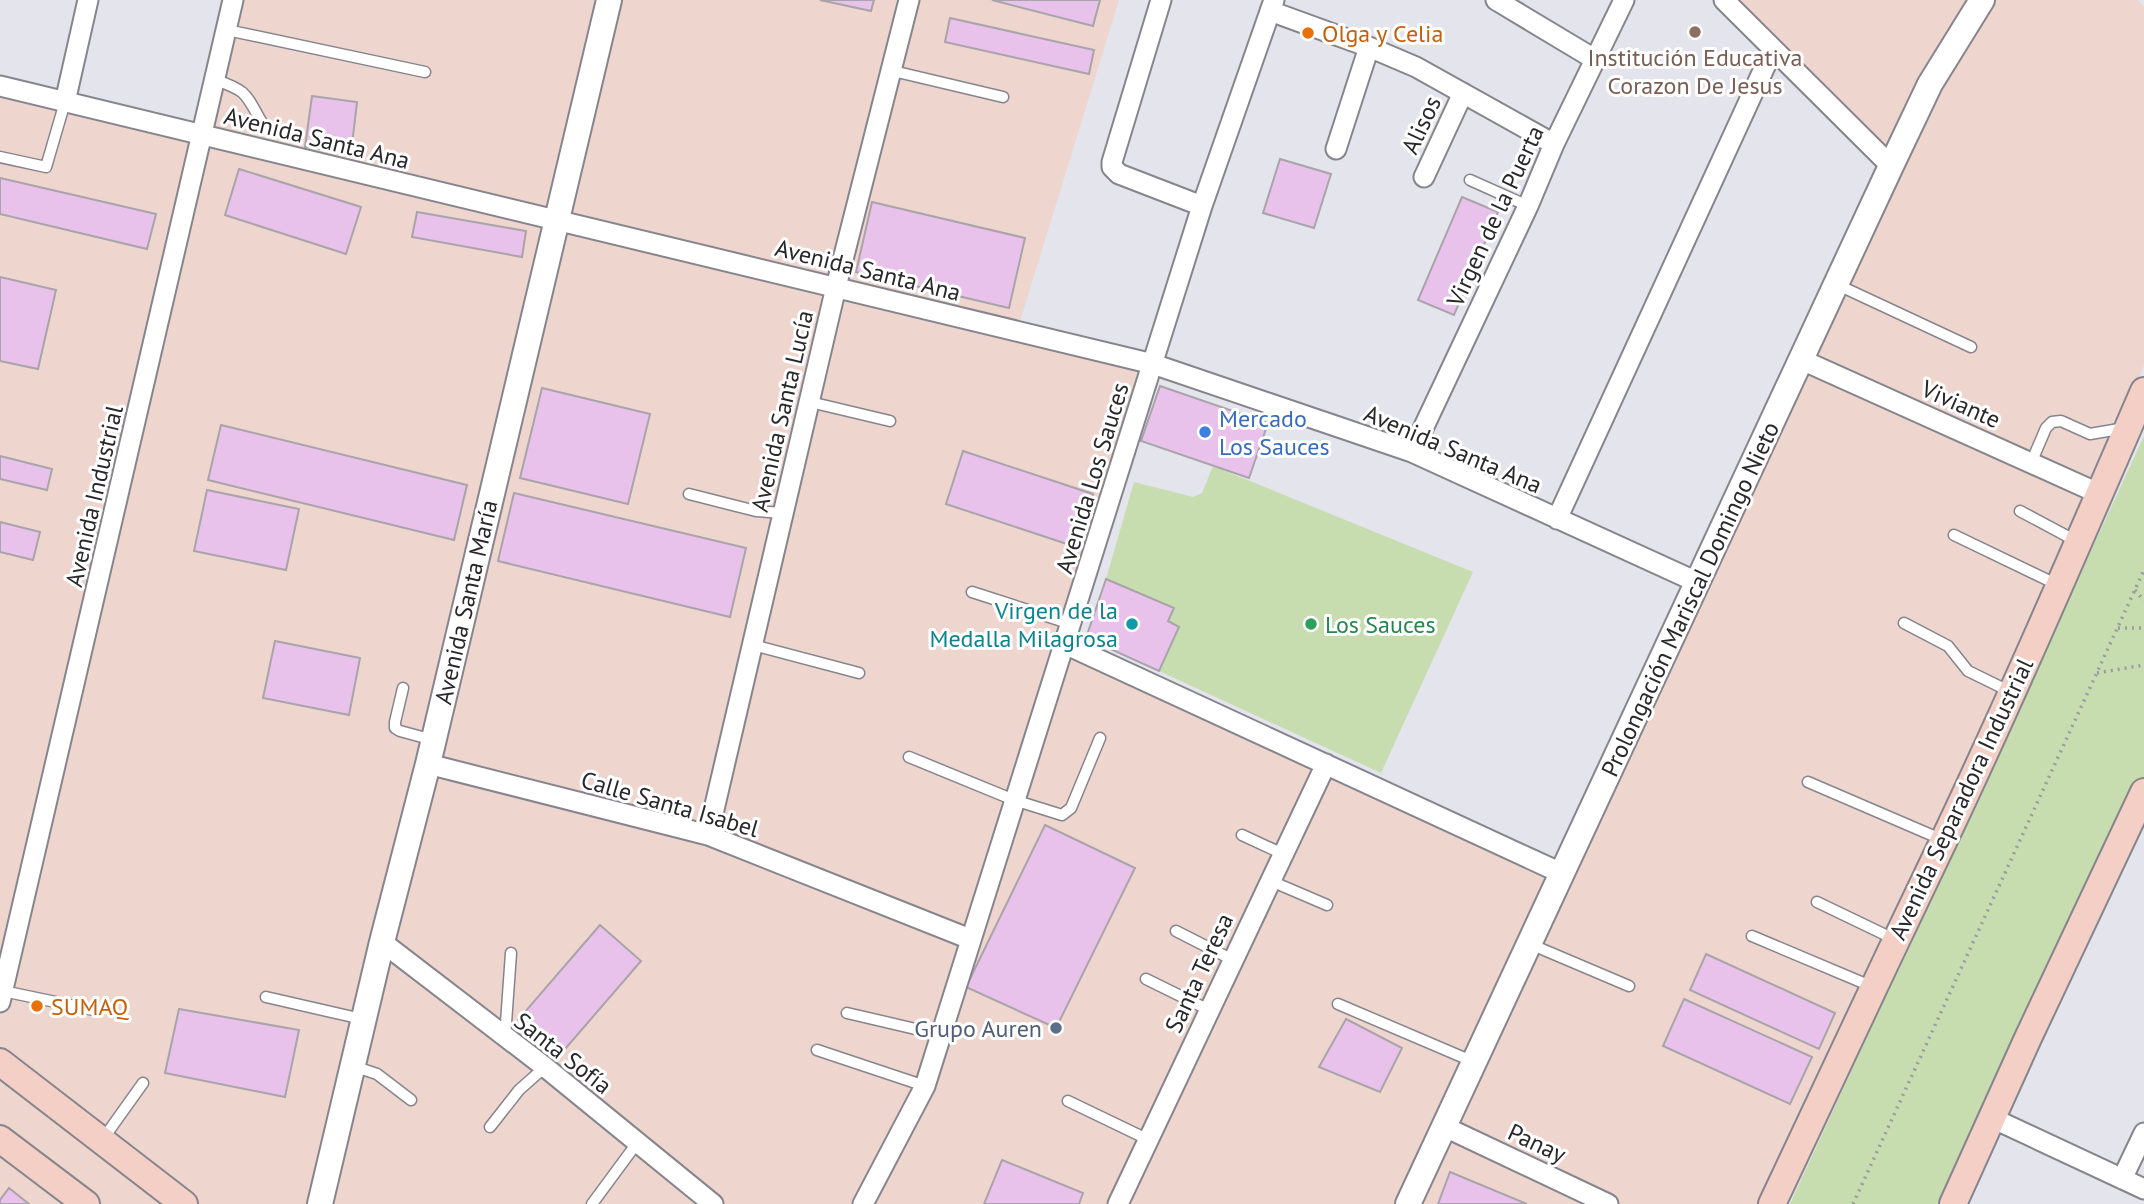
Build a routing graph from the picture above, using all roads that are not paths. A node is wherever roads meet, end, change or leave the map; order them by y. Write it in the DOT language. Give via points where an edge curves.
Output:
graph roads {
  1 [pos="88,0"];
  2 [pos="233,0"];
  3 [pos="609,0"];
  4 [pos="909,0"];
  5 [pos="1161,0"];
  6 [pos="1496,0"];
  7 [pos="1624,0"];
  8 [pos="1724,0"];
  9 [pos="1982,0"];
  10 [pos="1272,6"];
  11 [pos="227,30"];
  12 [pos="1369,47"];
  13 [pos="1773,49"];
  14 [pos="1596,60"];
  15 [pos="893,71"];
  16 [pos="425,72"];
  17 [pos="216,80"];
  18 [pos="0,86"];
  19 [pos="1463,93"];
  20 [pos="1003,97"];
  21 [pos="65,102"];
  22 [pos="261,121"];
  23 [pos="203,135"];
  24 [pos="1554,144"];
  25 [pos="1336,149"];
  26 [pos="0,158"];
  27 [pos="1891,166"];
  28 [pos="1424,177"];
  29 [pos="1470,180"];
  30 [pos="1202,206"];
  31 [pos="1528,206"];
  32 [pos="555,222"];
  33 [pos="1837,285"];
  34 [pos="836,287"];
  35 [pos="1970,347"];
  36 [pos="1802,360"];
  37 [pos="1153,364"];
  38 [pos="2144,391"];
  39 [pos="810,402"];
  40 [pos="890,421"];
  41 [pos="2129,427"];
  42 [pos="1412,453"];
  43 [pos="2031,463"];
  44 [pos="689,494"];
  45 [pos="2100,494"];
  46 [pos="2020,511"];
  47 [pos="783,513"];
  48 [pos="1557,519"];
  49 [pos="1954,535"];
  50 [pos="2078,542"];
  51 [pos="1699,583"];
  52 [pos="2058,586"];
  53 [pos="972,592"];
  54 [pos="1904,623"];
  55 [pos="1072,624"];
  56 [pos="1065,644"];
  57 [pos="753,645"];
  58 [pos="859,673"];
  59 [pos="402,688"];
  60 [pos="2011,692"];
  61 [pos="1100,738"];
  62 [pos="430,752"];
  63 [pos="909,757"];
  64 [pos="1326,764"];
  65 [pos="1808,782"];
  66 [pos="2144,792"];
  67 [pos="1014,800"];
  68 [pos="708,835"];
  69 [pos="1242,835"];
  70 [pos="1944,840"];
  71 [pos="1283,854"];
  72 [pos="1562,873"];
  73 [pos="1271,881"];
  74 [pos="1817,902"];
  75 [pos="1327,905"];
  76 [pos="1176,931"];
  77 [pos="1752,936"];
  78 [pos="970,939"];
  79 [pos="1895,940"];
  80 [pos="382,942"];
  81 [pos="1529,943"];
  82 [pos="511,953"];
  83 [pos="1233,960"];
  84 [pos="1146,979"];
  85 [pos="1629,986"];
  86 [pos="1873,987"];
  87 [pos="1,996"];
  88 [pos="266,998"];
  89 [pos="1338,1004"];
  90 [pos="94,1010"];
  91 [pos="1209,1010"];
  92 [pos="847,1013"];
  93 [pos="363,1019"];
  94 [pos="941,1035"];
  95 [pos="505,1037"];
  96 [pos="817,1050"];
  97 [pos="0,1062"];
  98 [pos="1475,1062"];
  99 [pos="352,1066"];
  100 [pos="545,1067"];
  101 [pos="143,1083"];
  102 [pos="925,1086"];
  103 [pos="411,1100"];
  104 [pos="1068,1101"];
  105 [pos="1992,1118"];
  106 [pos="490,1127"];
  107 [pos="1445,1127"];
  108 [pos="2144,1133"];
  109 [pos="0,1139"];
  110 [pos="103,1139"];
  111 [pos="1147,1139"];
  112 [pos="637,1143"];
  113 [pos="2122,1179"];
  114 [pos="2144,1189"];
  115 [pos="86,1204"];
  116 [pos="184,1204"];
  117 [pos="320,1204"];
  118 [pos="593,1204"];
  119 [pos="713,1204"];
  120 [pos="863,1204"];
  121 [pos="1118,1204"];
  122 [pos="1408,1204"];
  123 [pos="1608,1204"];
  124 [pos="1772,1204"];
  125 [pos="1954,1204"];
  1 -- 21 [label="street"];
  2 -- 11 [label="street, Avenida Industrial"];
  3 -- 32 [label="street, Avenida Santa María"];
  4 -- 15 [label="street, Avenida Santa Lucía"];
  5 -- 30 [label="street" via="1112,167 1119,174"];
  6 -- 14 [label="street"];
  7 -- 14 [label="street, Virgen de la Puerta"];
  8 -- 13 [label="street"];
  9 -- 27 [label="street, Prolongación Mariscal Domingo Nieto" via="1930,84"];
  10 -- 12 [label="street"];
  10 -- 30 [label="street, Avenida Los Sauces"];
  11 -- 16 [label="lane"];
  11 -- 17 [label="street, Avenida Industrial"];
  12 -- 19 [label="street"];
  12 -- 25 [label="street"];
  13 -- 27 [label="street"];
  13 -- 48 [label="street"];
  14 -- 24 [label="street, Virgen de la Puerta"];
  15 -- 20 [label="lane"];
  15 -- 34 [label="street, Avenida Santa Lucía"];
  17 -- 22 [label="lane" via="239,88"];
  17 -- 23 [label="street, Avenida Industrial"];
  18 -- 21 [label="street, Avenida Santa Ana"];
  19 -- 24 [label="street"];
  19 -- 28 [label="street, Alisos"];
  21 -- 23 [label="street, Avenida Santa Ana"];
  21 -- 26 [label="lane" via="46,167"];
  23 -- 32 [label="street, Avenida Santa Ana"];
  23 -- 87 [label="street, Avenida Industrial"];
  24 -- 31 [label="street, Virgen de la Puerta"];
  27 -- 33 [label="street, Prolongación Mariscal Domingo Nieto"];
  29 -- 31 [label="lane"];
  30 -- 37 [label="street, Avenida Los Sauces"];
  31 -- 42 [label="street, Virgen de la Puerta"];
  32 -- 34 [label="street, Avenida Santa Ana"];
  32 -- 62 [label="street, Avenida Santa María"];
  33 -- 35 [label="lane"];
  33 -- 36 [label="street, Prolongación Mariscal Domingo Nieto"];
  34 -- 37 [label="street, Avenida Santa Ana"];
  34 -- 39 [label="street, Avenida Santa Lucía"];
  36 -- 43 [label="street, Viviante"];
  36 -- 51 [label="street, Prolongación Mariscal Domingo Nieto"];
  37 -- 42 [label="street, Avenida Santa Ana"];
  37 -- 55 [label="street, Avenida Los Sauces"];
  38 -- 41 [label="main road, Avenida Separadora Industrial"];
  39 -- 40 [label="lane"];
  39 -- 47 [label="street, Avenida Santa Lucía"];
  41 -- 43 [label="lane" via="2090,434 2061,421 2052,422"];
  41 -- 45 [label="main road, Avenida Separadora Industrial"];
  42 -- 48 [label="street, Avenida Santa Ana"];
  43 -- 45 [label="street, Viviante"];
  44 -- 47 [label="lane"];
  45 -- 50 [label="main road, Avenida Separadora Industrial"];
  46 -- 50 [label="lane"];
  47 -- 57 [label="street, Avenida Santa Lucía"];
  48 -- 51 [label="street, Avenida Santa Ana"];
  49 -- 52 [label="lane"];
  50 -- 52 [label="main road, Avenida Separadora Industrial"];
  51 -- 72 [label="street, Prolongación Mariscal Domingo Nieto"];
  52 -- 60 [label="main road, Avenida Separadora Industrial"];
  53 -- 55 [label="lane"];
  54 -- 60 [label="lane" via="1948,646 1968,671"];
  55 -- 56 [label="street, Avenida Los Sauces"];
  56 -- 64 [label="street"];
  56 -- 67 [label="street, Avenida Los Sauces"];
  57 -- 58 [label="lane"];
  57 -- 68 [label="street, Avenida Santa Lucía"];
  59 -- 62 [label="lane" via="396,728"];
  60 -- 70 [label="main road, Avenida Separadora Industrial"];
  61 -- 67 [label="lane" via="1071,808 1062,815"];
  62 -- 68 [label="street, Calle Santa Isabel"];
  62 -- 80 [label="street, Avenida Santa María"];
  63 -- 67 [label="lane"];
  64 -- 71 [label="street, Santa Teresa"];
  64 -- 72 [label="street"];
  65 -- 70 [label="lane"];
  66 -- 105 [label="main road"];
  67 -- 78 [label="street, Avenida Los Sauces"];
  68 -- 78 [label="street, Calle Santa Isabel"];
  69 -- 71 [label="lane"];
  70 -- 79 [label="main road, Avenida Separadora Industrial"];
  71 -- 73 [label="street, Santa Teresa"];
  72 -- 81 [label="street, Prolongación Mariscal Domingo Nieto"];
  73 -- 75 [label="lane"];
  73 -- 83 [label="street, Santa Teresa"];
  74 -- 79 [label="lane"];
  76 -- 83 [label="lane"];
  77 -- 86 [label="lane"];
  78 -- 94 [label="street, Avenida Los Sauces"];
  79 -- 86 [label="main road, Avenida Separadora Industrial"];
  80 -- 93 [label="street, Avenida Santa María"];
  80 -- 95 [label="street, Santa Sofía"];
  81 -- 85 [label="lane"];
  81 -- 98 [label="street, Prolongación Mariscal Domingo Nieto"];
  82 -- 95 [label="lane"];
  83 -- 91 [label="street, Santa Teresa"];
  84 -- 91 [label="lane"];
  86 -- 124 [label="main road, Avenida Separadora Industrial"];
  87 -- 90 [label="lane"];
  88 -- 93 [label="lane"];
  89 -- 98 [label="lane"];
  91 -- 111 [label="street, Santa Teresa"];
  92 -- 94 [label="lane"];
  93 -- 99 [label="street, Avenida Santa María"];
  94 -- 102 [label="street, Avenida Los Sauces"];
  95 -- 100 [label="street, Santa Sofía"];
  96 -- 102 [label="lane"];
  97 -- 110 [label="main road"];
  98 -- 107 [label="street, Prolongación Mariscal Domingo Nieto"];
  99 -- 103 [label="lane" via="377,1074"];
  99 -- 117 [label="street, Avenida Santa María"];
  100 -- 106 [label="lane" via="519,1090"];
  100 -- 112 [label="street, Santa Sofía"];
  101 -- 110 [label="lane"];
  102 -- 120 [label="street, Avenida Los Sauces"];
  104 -- 111 [label="lane"];
  105 -- 113 [label="street"];
  105 -- 125 [label="main road"];
  107 -- 122 [label="street, Prolongación Mariscal Domingo Nieto"];
  107 -- 123 [label="street, Panay"];
  108 -- 113 [label="street"];
  109 -- 115 [label="main road"];
  110 -- 116 [label="main road"];
  111 -- 121 [label="street, Santa Teresa"];
  112 -- 118 [label="lane"];
  112 -- 119 [label="street, Santa Sofía"];
  113 -- 114 [label="street"];
}
